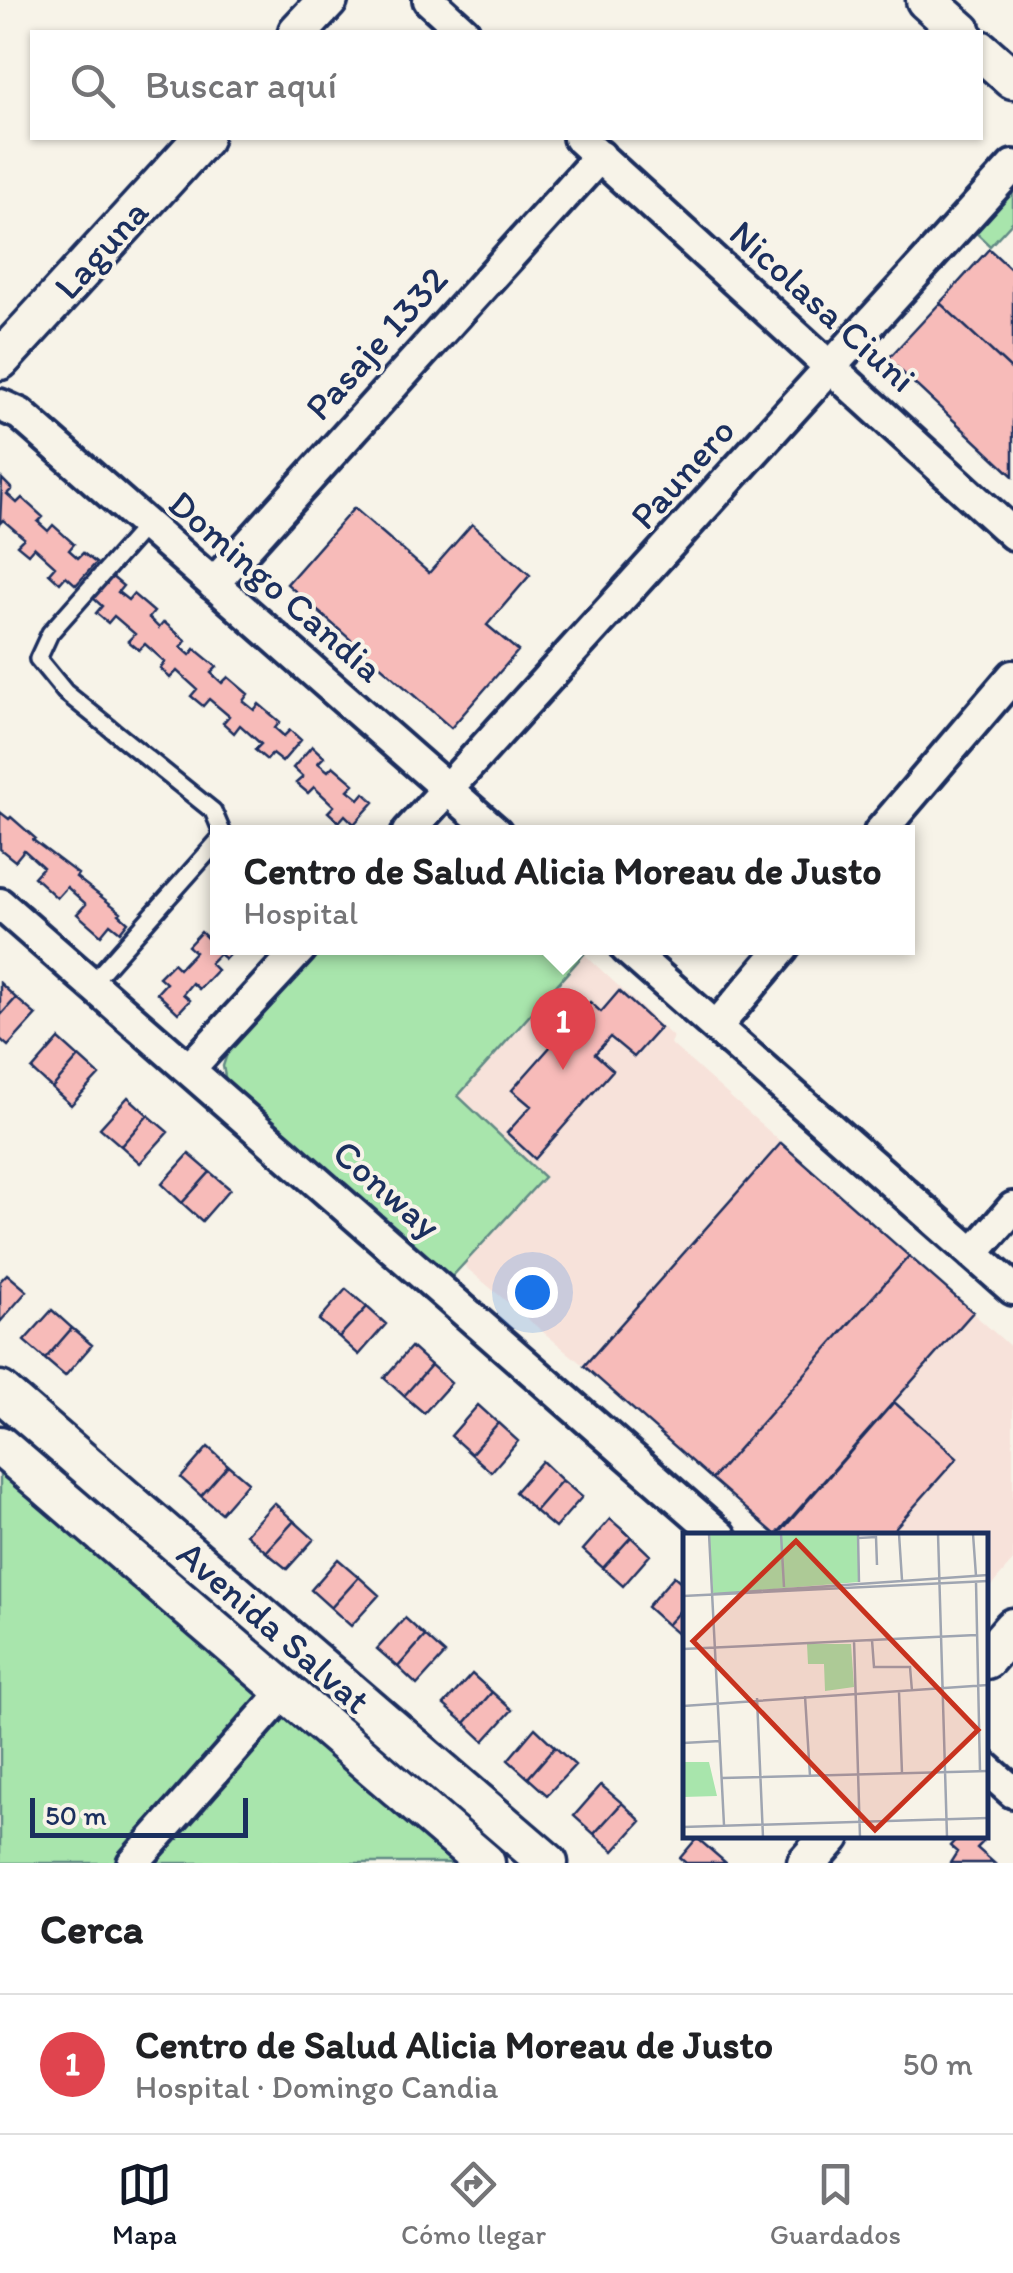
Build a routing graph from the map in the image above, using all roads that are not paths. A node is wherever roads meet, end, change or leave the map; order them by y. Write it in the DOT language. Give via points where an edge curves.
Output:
graph roads {
  1 [pos="328,0"];
  2 [pos="429,0"];
  3 [pos="926,0"];
  4 [pos="300,30"];
  5 [pos="462,30"];
  6 [pos="960,30"];
  7 [pos="983,53"];
  8 [pos="1013,79"];
  9 [pos="200,140"];
  10 [pos="589,147"];
  11 [pos="1013,166"];
  12 [pos="0,360"];
  13 [pos="832,368"];
  14 [pos="0,405"];
  15 [pos="146,525"];
  16 [pos="1013,534"];
  17 [pos="212,584"];
  18 [pos="1013,676"];
  19 [pos="447,790"];
  20 [pos="219,825"];
  21 [pos="414,825"];
  22 [pos="488,825"];
  23 [pos="886,825"];
  24 [pos="210,850"];
  25 [pos="0,904"];
  26 [pos="294,955"];
  27 [pos="634,955"];
  28 [pos="777,955"];
  29 [pos="92,984"];
  30 [pos="716,1027"];
  31 [pos="189,1068"];
  32 [pos="1013,1208"];
  33 [pos="973,1254"];
  34 [pos="1013,1289"];
  35 [pos="0,1391"];
  36 [pos="0,1446"];
  37 [pos="718,1533"];
  38 [pos="1013,1628"];
  39 [pos="988,1657"];
  40 [pos="312,1660"];
  41 [pos="284,1691"];
  42 [pos="988,1770"];
  43 [pos="1013,1792"];
  44 [pos="829,1838"];
  45 [pos="133,1863"];
  46 [pos="485,1863"];
  47 [pos="548,1863"];
  48 [pos="806,1863"];
  1 -- 4 [label="street"];
  2 -- 5 [label="street"];
  3 -- 6 [label="street"];
  7 -- 8 [label="street"];
  9 -- 12 [label="street, Laguna"];
  10 -- 13 [label="street, Nicolasa Ciuni"];
  10 -- 17 [label="street, Pasaje 1332"];
  11 -- 13 [label="street, Paunero"];
  13 -- 16 [label="street, Nicolasa Ciuni"];
  13 -- 19 [label="street, Paunero"];
  14 -- 15 [label="street, Domingo Candia" via="20,414"];
  15 -- 17 [label="street, Domingo Candia"];
  15 -- 20 [label="lane" via="50,633 38,658 65,692 214,812"];
  17 -- 19 [label="street, Domingo Candia"];
  18 -- 23 [label="street"];
  19 -- 21 [label="street, Paunero"];
  19 -- 22 [label="street, Domingo Candia"];
  24 -- 29 [label="lane"];
  25 -- 29 [label="street, Conway"];
  26 -- 31 [label="street"];
  27 -- 30 [label="street"];
  28 -- 30 [label="street"];
  29 -- 31 [label="street, Conway"];
  30 -- 33 [label="street"];
  31 -- 37 [label="street, Conway"];
  32 -- 33 [label="street"];
  33 -- 34 [label="street"];
  35 -- 40 [label="street, Avenida Salvat"];
  36 -- 41 [label="street, Avenida Salvat"];
  38 -- 39 [label="street"];
  40 -- 41 [label="lane"];
  40 -- 47 [label="street, Avenida Salvat"];
  41 -- 45 [label="street"];
  41 -- 46 [label="street, Avenida Salvat"];
  42 -- 43 [label="street"];
  44 -- 48 [label="street"];
}
